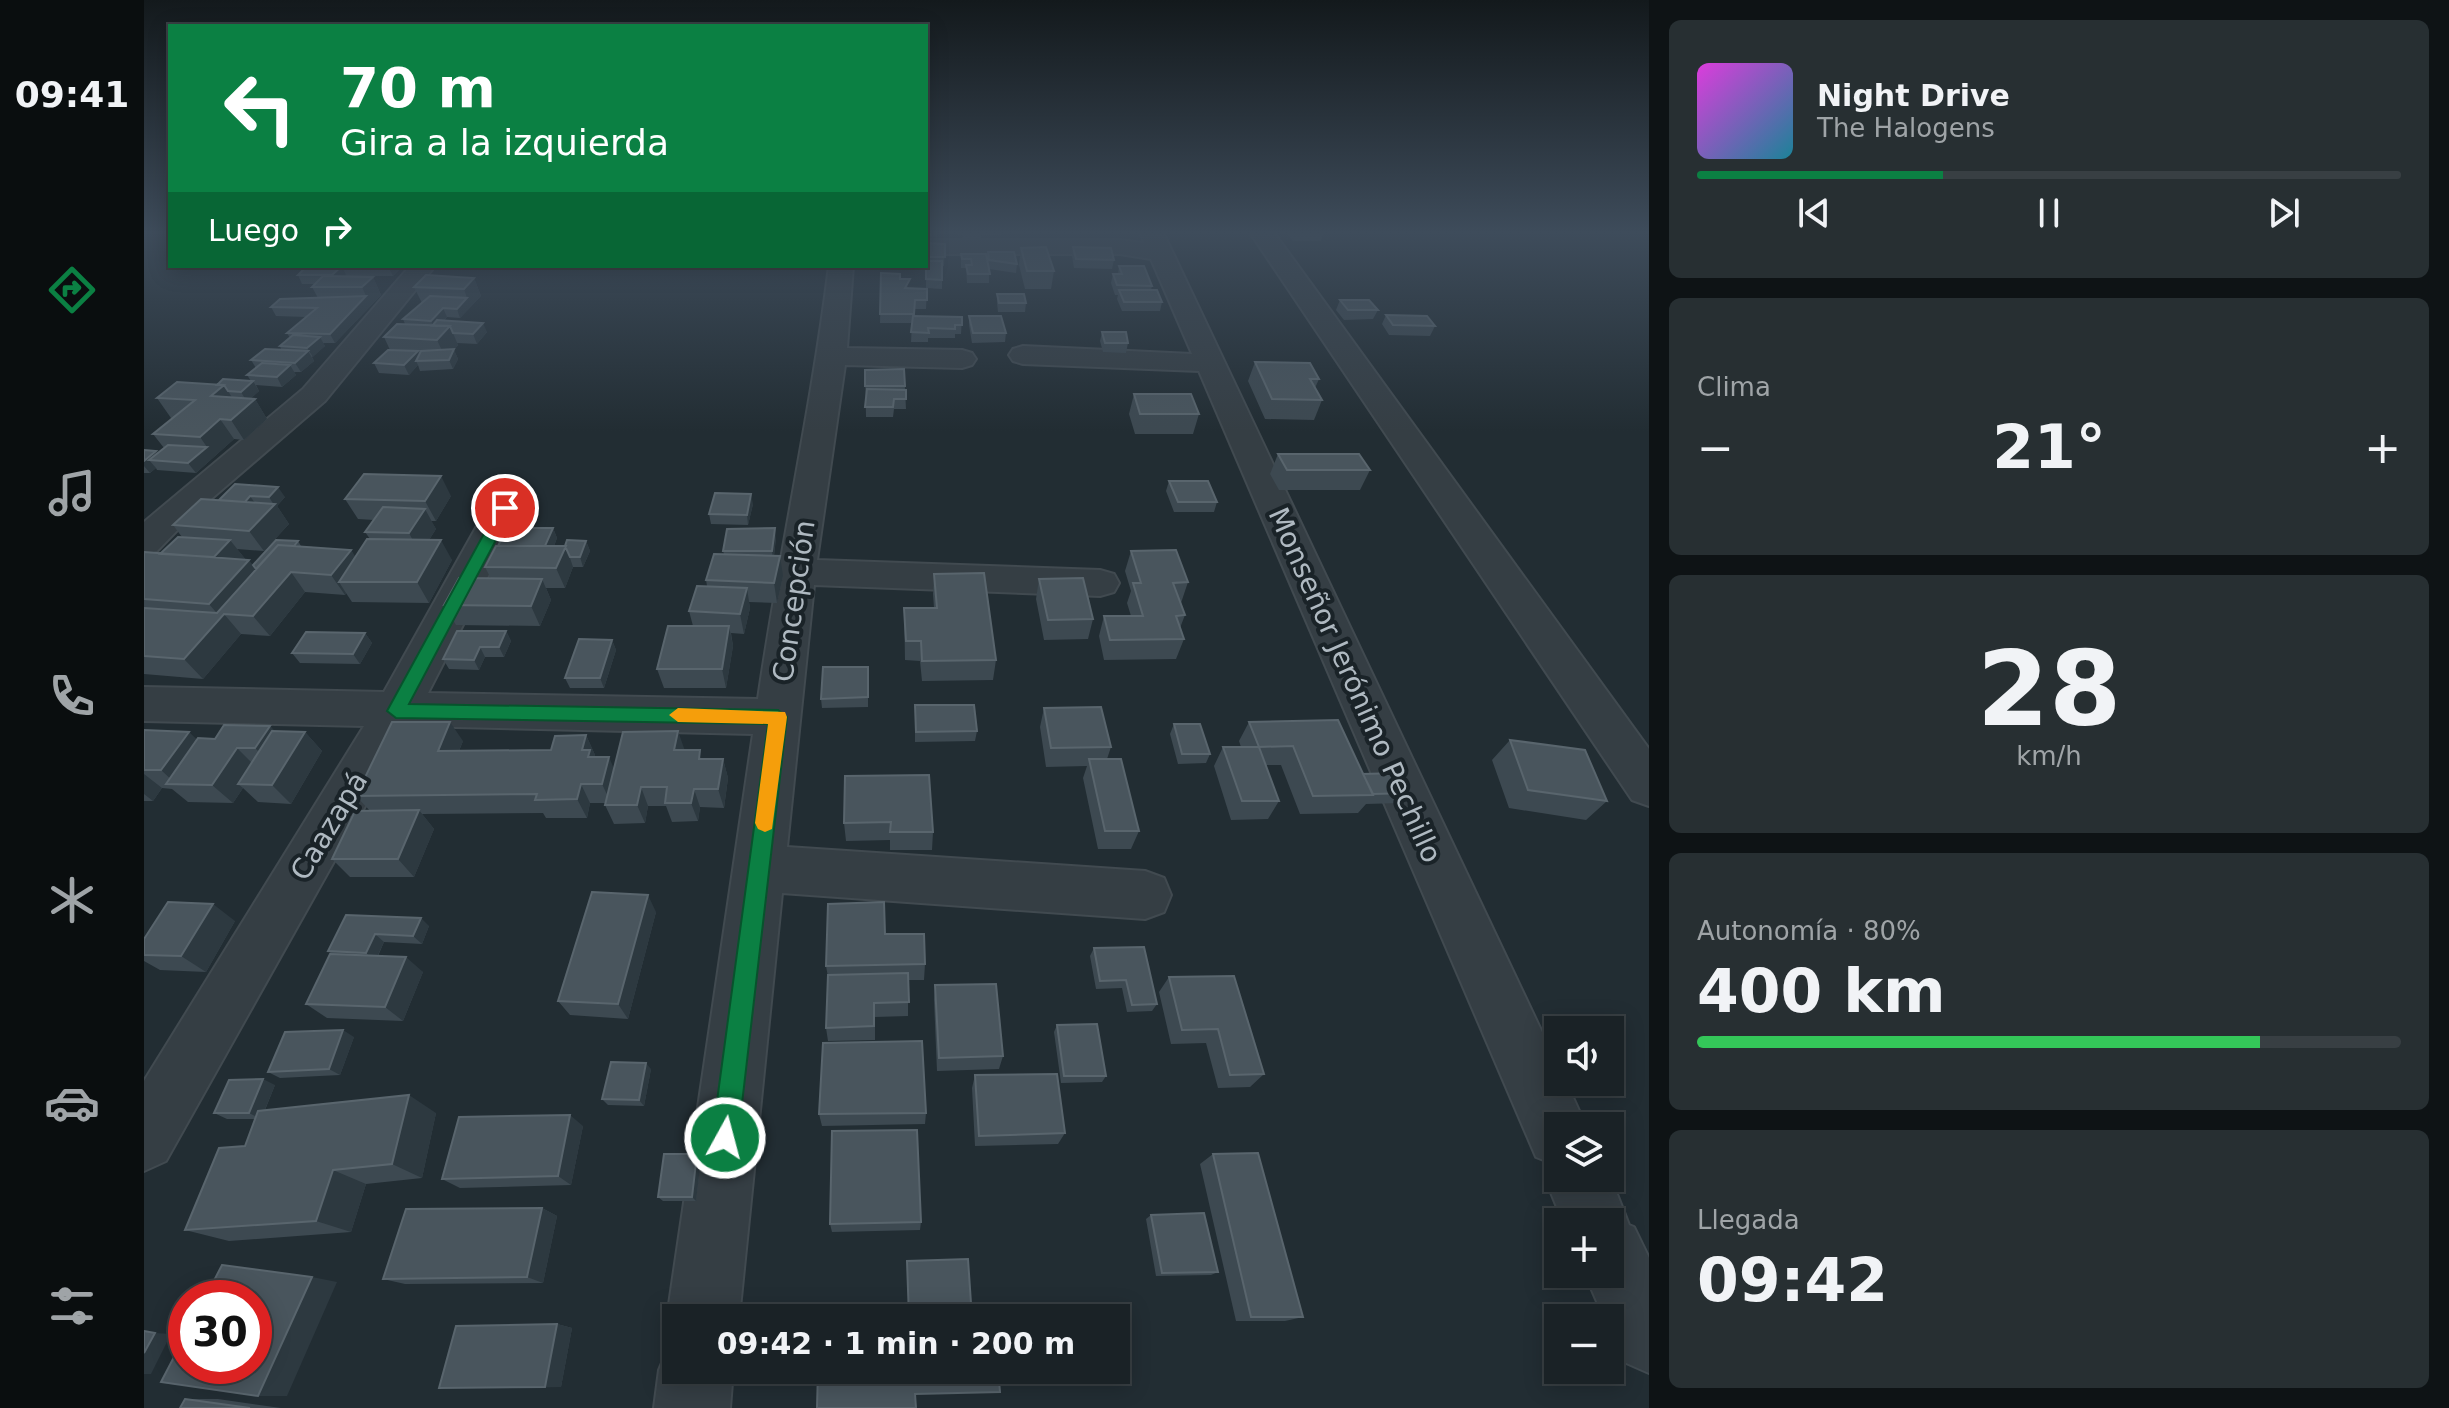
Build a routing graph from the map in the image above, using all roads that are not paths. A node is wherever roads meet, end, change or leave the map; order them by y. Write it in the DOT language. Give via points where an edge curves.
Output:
graph roads {
  1 [pos="395,300"];
  2 [pos="838,300"];
  3 [pos="1182,300"];
  4 [pos="1309,300"];
  5 [pos="1023,355"];
  6 [pos="832,356"];
  7 [pos="962,359"];
  8 [pos="1210,363"];
  9 [pos="505,508"];
  10 [pos="144,543"];
  11 [pos="796,572"];
  12 [pos="1100,583"];
  13 [pos="144,704"];
  14 [pos="396,711"];
  15 [pos="778,717"];
  16 [pos="1649,786"];
  17 [pos="759,868"];
  18 [pos="1145,895"];
  19 [pos="1548,1112"];
  20 [pos="144,1139"];
  21 [pos="1624,1282"];
  22 [pos="705,1304"];
  23 [pos="1649,1337"];
  24 [pos="695,1384"];
  25 [pos="692,1408"];
  1 -- 10 [label="street" via="314,395"];
  2 -- 6 [label="street, Concepción"];
  3 -- 8 [label="street, Monseñor Jerónimo Pechillo"];
  4 -- 16 [label="street"];
  5 -- 8 [label="street"];
  6 -- 7 [label="street"];
  6 -- 11 [label="street, Concepción"];
  8 -- 19 [label="street, Monseñor Jerónimo Pechillo"];
  9 -- 14 [label="street, Caazapá"];
  11 -- 12 [label="street"];
  11 -- 15 [label="street, Concepción"];
  13 -- 14 [label="street"];
  14 -- 15 [label="street"];
  14 -- 20 [label="street, Caazapá"];
  15 -- 17 [label="street, Concepción"];
  17 -- 18 [label="street"];
  17 -- 22 [label="street, Concepción"];
  21 -- 23 [label="street"];
  24 -- 25 [label="street"];
}
